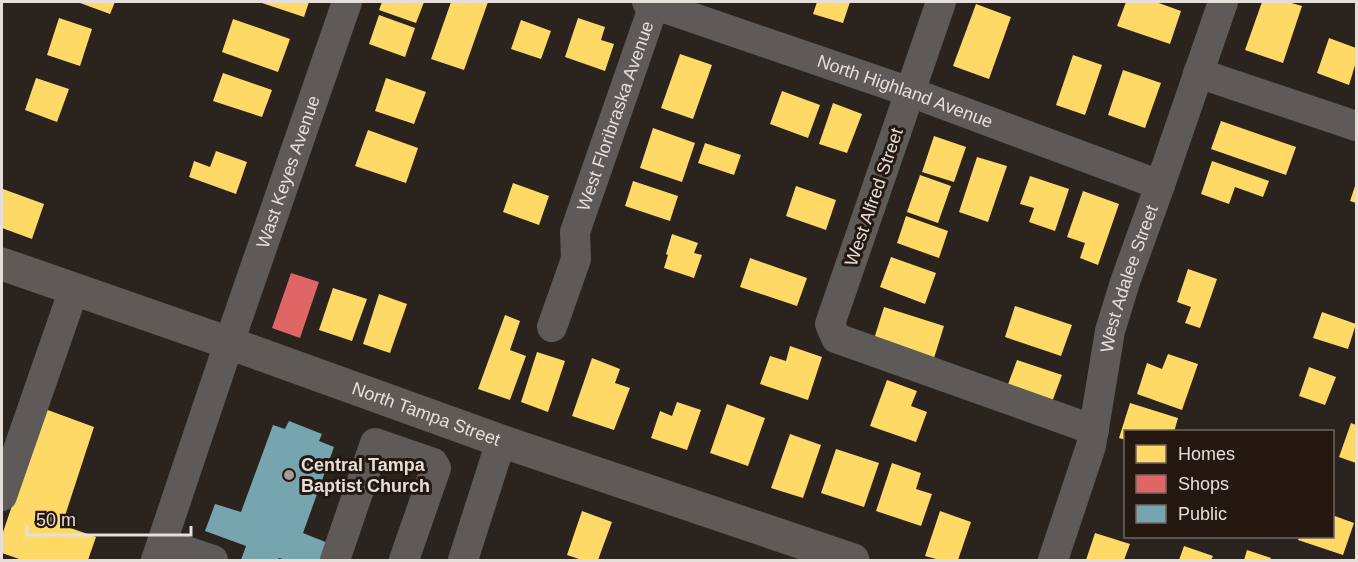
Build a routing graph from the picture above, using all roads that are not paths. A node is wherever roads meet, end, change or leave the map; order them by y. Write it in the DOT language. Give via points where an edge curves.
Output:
graph roads {
  1 [pos="347,2"];
  2 [pos="652,2"];
  3 [pos="942,2"];
  4 [pos="1223,2"];
  5 [pos="1198,73"];
  6 [pos="910,92"];
  7 [pos="1356,126"];
  8 [pos="1160,185"];
  9 [pos="2,264"];
  10 [pos="74,289"];
  11 [pos="552,327"];
  12 [pos="229,343"];
  13 [pos="389,401"];
  14 [pos="1094,430"];
  15 [pos="501,441"];
  16 [pos="375,443"];
  17 [pos="2,496"];
  18 [pos="159,552"];
  19 [pos="834,557"];
  20 [pos="213,561"];
  21 [pos="334,561"];
  22 [pos="404,561"];
  23 [pos="463,561"];
  24 [pos="1053,561"];
  1 -- 12 [label="street, Wast Keyes Avenue"];
  2 -- 6 [label="street, North Highland Avenue"];
  2 -- 11 [label="street, West Floribraska Avenue" via="576,232 576,259"];
  3 -- 6 [label="street, West Alfred Street"];
  4 -- 5 [label="street, West Adalee Street"];
  5 -- 7 [label="street"];
  5 -- 8 [label="street, West Adalee Street"];
  6 -- 8 [label="street, North Highland Avenue"];
  6 -- 14 [label="street, West Alfred Street" via="830,324 836,338"];
  8 -- 14 [label="street, West Adalee Street" via="1110,331"];
  9 -- 10 [label="main road, North Tampa Street"];
  10 -- 12 [label="main road, North Tampa Street"];
  10 -- 17 [label="street"];
  12 -- 13 [label="main road, North Tampa Street"];
  12 -- 18 [label="street, Wast Keyes Avenue"];
  13 -- 15 [label="main road, North Tampa Street"];
  13 -- 16 [label="street"];
  14 -- 24 [label="street, West Adalee Street"];
  15 -- 19 [label="main road, North Tampa Street"];
  15 -- 23 [label="street"];
  16 -- 21 [label="street"];
  16 -- 22 [label="street" via="433,463 436,468"];
  18 -- 20 [label="street"];
}
